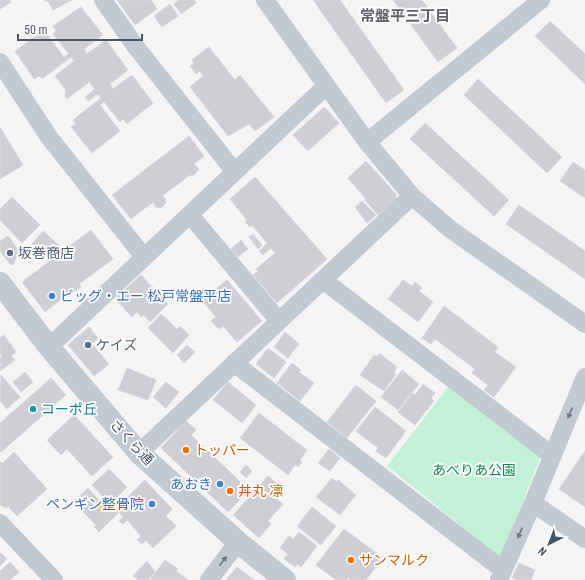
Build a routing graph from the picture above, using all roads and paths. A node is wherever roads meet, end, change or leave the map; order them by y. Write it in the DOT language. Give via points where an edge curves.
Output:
graph roads {
  1 [pos="102,0"];
  2 [pos="265,0"];
  3 [pos="541,0"];
  4 [pos="0,62"];
  5 [pos="326,86"];
  6 [pos="368,142"];
  7 [pos="235,172"];
  8 [pos="412,196"];
  9 [pos="190,215"];
  10 [pos="144,257"];
  11 [pos="323,280"];
  12 [pos="1,285"];
  13 [pos="279,321"];
  14 [pos="585,324"];
  15 [pos="49,347"];
  16 [pos="234,363"];
  17 [pos="585,377"];
  18 [pos="139,453"];
  19 [pos="553,456"];
  20 [pos="533,503"];
  21 [pos="0,523"];
  22 [pos="585,539"];
  23 [pos="238,542"];
  24 [pos="501,575"];
  25 [pos="54,580"];
  26 [pos="209,580"];
  27 [pos="285,580"];
  1 -- 7 [label="street"];
  2 -- 5 [label="street"];
  3 -- 6 [label="street"];
  4 -- 10 [label="street" via="49,137"];
  5 -- 6 [label="street"];
  5 -- 7 [label="street"];
  6 -- 8 [label="street"];
  7 -- 9 [label="street"];
  8 -- 11 [label="street"];
  8 -- 14 [label="street" via="450,229"];
  9 -- 10 [label="street"];
  9 -- 13 [label="street"];
  10 -- 15 [label="street"];
  11 -- 13 [label="street"];
  11 -- 19 [label="street"];
  12 -- 15 [label="street, さくら通"];
  13 -- 16 [label="street"];
  15 -- 18 [label="street, さくら通"];
  16 -- 18 [label="street"];
  16 -- 24 [label="street"];
  17 -- 19 [label="street, one-way"];
  18 -- 23 [label="street, さくら通"];
  19 -- 20 [label="street"];
  20 -- 22 [label="street"];
  20 -- 24 [label="street, one-way"];
  21 -- 25 [label="street"];
  26 -- 23 [label="street, one-way"];
  23 -- 27 [label="street, さくら通"];
}
